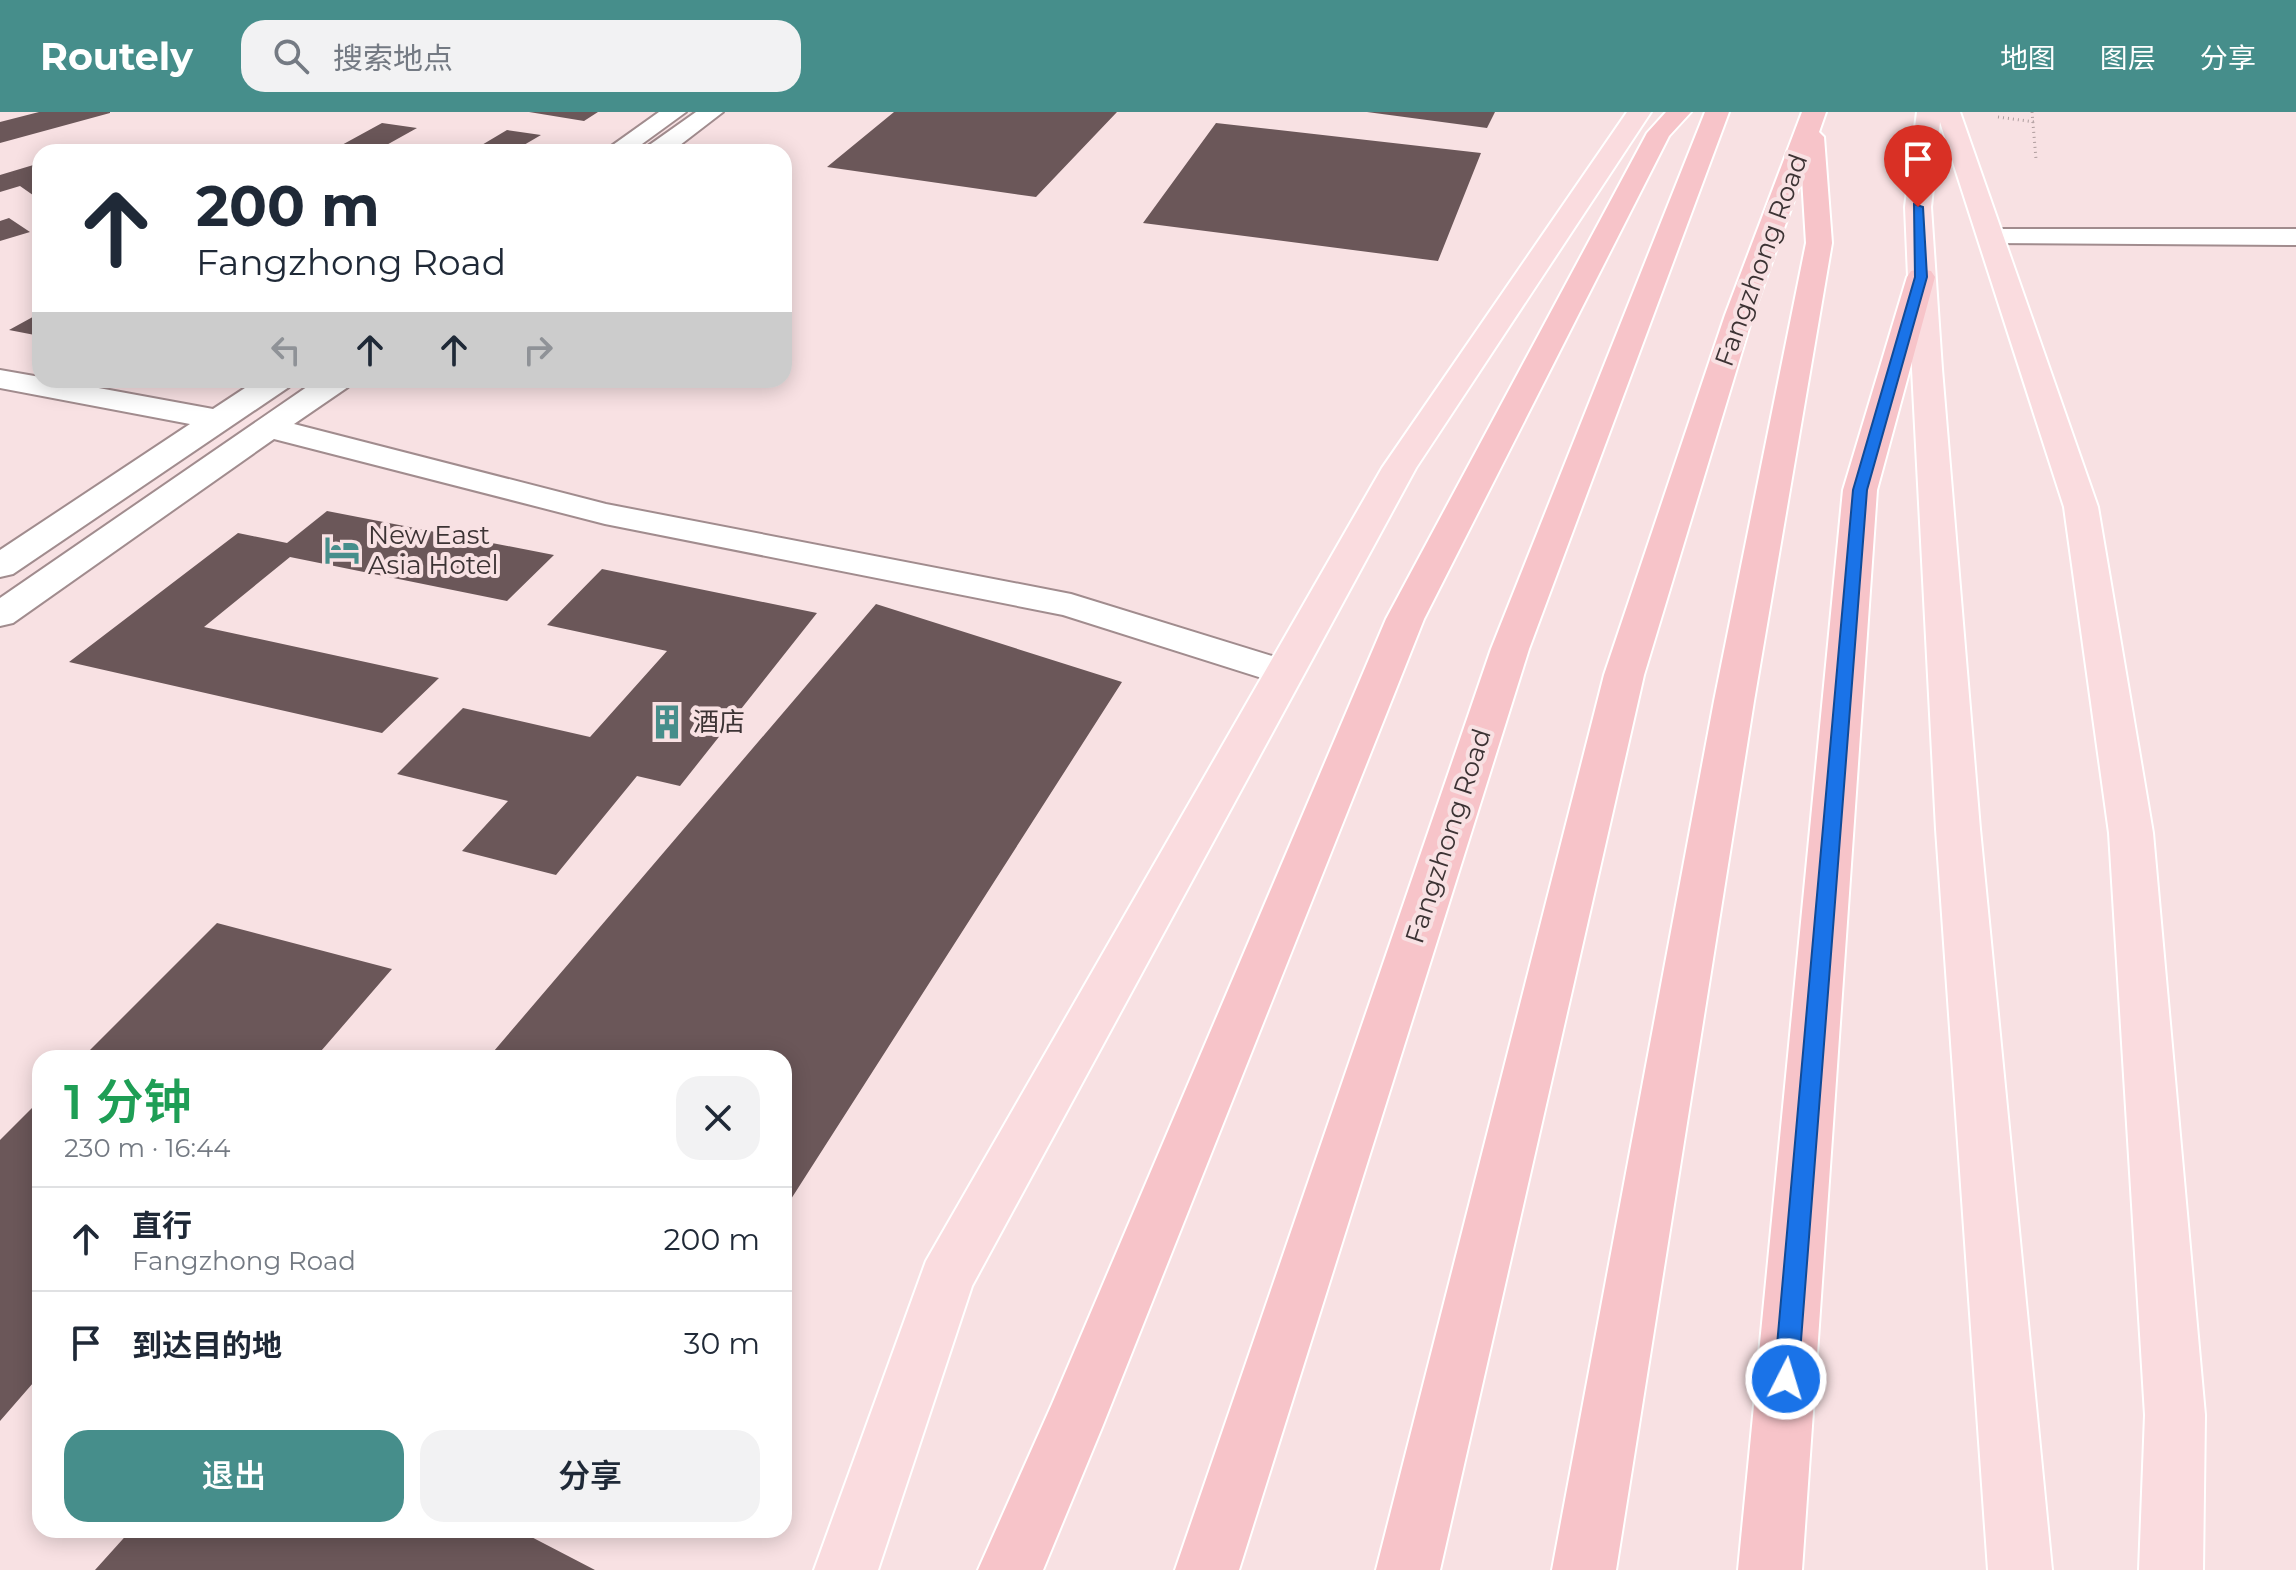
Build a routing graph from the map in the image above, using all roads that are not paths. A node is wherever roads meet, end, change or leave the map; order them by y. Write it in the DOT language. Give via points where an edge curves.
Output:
graph roads {
  1 [pos="674,112"];
  2 [pos="711,112"];
  3 [pos="1639,112"];
  4 [pos="1679,112"];
  5 [pos="1717,112"];
  6 [pos="1929,112"];
  7 [pos="1948,112"];
  8 [pos="1813,118"];
  9 [pos="627,144"];
  10 [pos="666,144"];
  11 [pos="1991,237"];
  12 [pos="2296,237"];
  13 [pos="1921,277"];
  14 [pos="0,379"];
  15 [pos="32,385"];
  16 [pos="48,388"];
  17 [pos="266,388"];
  18 [pos="326,388"];
  19 [pos="219,420"];
  20 [pos="270,428"];
  21 [pos="0,566"];
  22 [pos="0,615"];
  23 [pos="1284,673"];
  24 [pos="846,1570"];
  25 [pos="1010,1570"];
  26 [pos="1207,1570"];
  27 [pos="1408,1570"];
  28 [pos="1584,1570"];
  29 [pos="1770,1570"];
  30 [pos="2020,1570"];
  31 [pos="2171,1570"];
  1 -- 9 [label="street"];
  2 -- 10 [label="street"];
  3 -- 23 [label="main road" via="1399,468"];
  4 -- 25 [label="highway" via="1659,133 1405,619"];
  5 -- 26 [label="highway, Fangzhong Road" via="1510,649"];
  6 -- 13 [label="main road" via="1918,207"];
  7 -- 11 [label="main road"];
  8 -- 27 [label="highway, Fangzhong Road" via="1739,315 1624,675"];
  8 -- 28 [label="highway" via="1819,243"];
  11 -- 12 [label="street"];
  11 -- 31 [label="main road" via="2081,507 2131,833 2175,1415"];
  13 -- 29 [label="highway" via="1860,490"];
  13 -- 30 [label="main road" via="1958,829"];
  14 -- 15 [label="street"];
  16 -- 19 [label="street"];
  17 -- 19 [label="street"];
  18 -- 20 [label="street"];
  19 -- 21 [label="street"];
  20 -- 22 [label="street"];
  20 -- 23 [label="street" via="605,514 1071,605"];
  23 -- 24 [label="main road" via="946,1279"];
}
